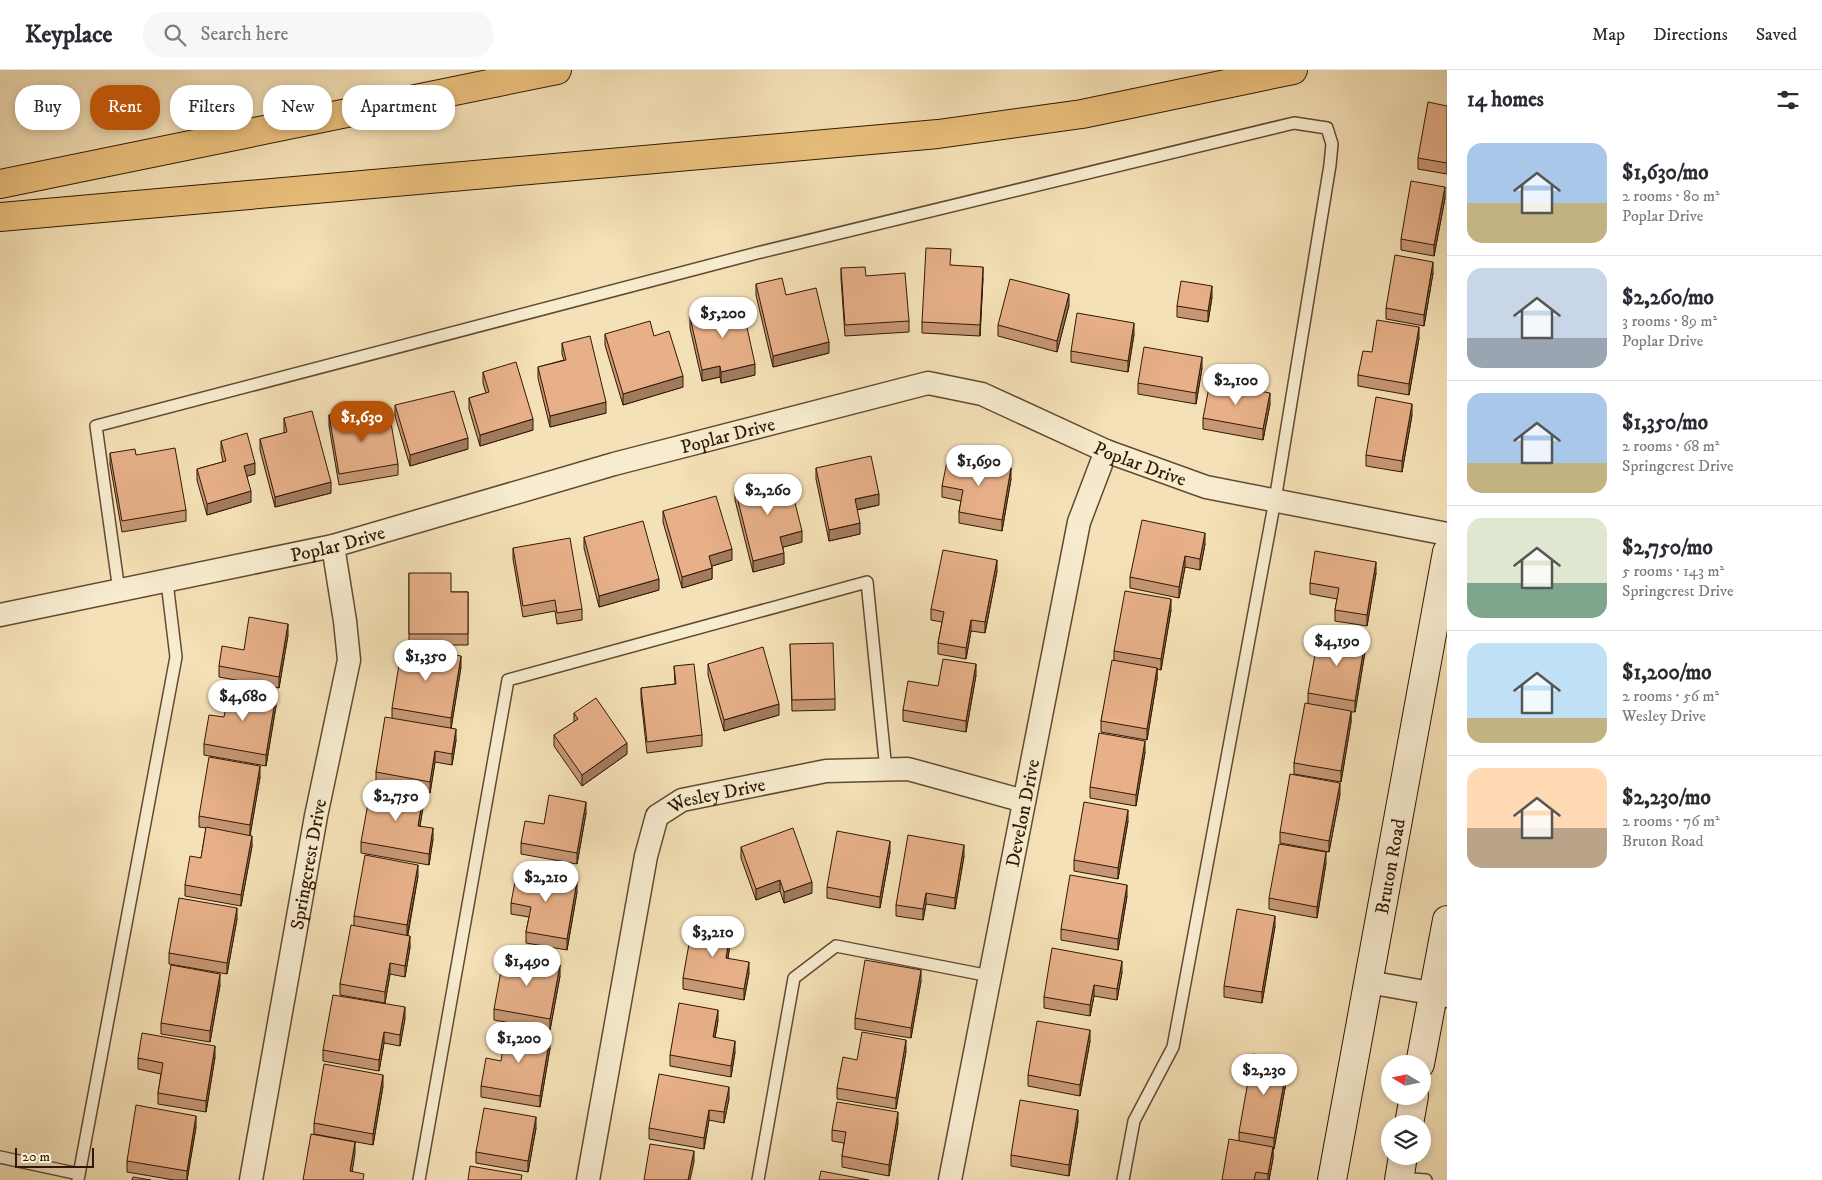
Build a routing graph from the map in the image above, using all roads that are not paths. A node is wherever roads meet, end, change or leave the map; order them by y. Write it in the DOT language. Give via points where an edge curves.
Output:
graph roads {
  1 [pos="557,70"];
  2 [pos="1293,70"];
  3 [pos="0,184"];
  4 [pos="0,217"];
  5 [pos="1106,451"];
  6 [pos="1275,500"];
  7 [pos="1447,534"];
  8 [pos="333,546"];
  9 [pos="1447,552"];
  10 [pos="167,582"];
  11 [pos="119,591"];
  12 [pos="0,615"];
  13 [pos="886,770"];
  14 [pos="1024,801"];
  15 [pos="1447,920"];
  16 [pos="990,976"];
  17 [pos="1368,982"];
  18 [pos="1440,995"];
  19 [pos="1423,1055"];
  20 [pos="0,1157"];
  21 [pos="1400,1172"];
  22 [pos="78,1177"];
  23 [pos="251,1180"];
  24 [pos="419,1180"];
  25 [pos="588,1180"];
  26 [pos="758,1180"];
  27 [pos="950,1180"];
  28 [pos="1123,1180"];
  29 [pos="1332,1180"];
  30 [pos="1426,1180"];
  1 -- 3 [label="highway"];
  2 -- 4 [label="highway" via="1082,114 938,134"];
  5 -- 6 [label="street, Poplar Drive" via="1206,487"];
  5 -- 8 [label="street, Poplar Drive" via="982,394 928,383 614,464"];
  5 -- 14 [label="street, Develon Drive" via="1079,522"];
  6 -- 7 [label="street, Poplar Drive"];
  6 -- 11 [label="lane" via="1332,144 1327,128 1294,123 757,253 96,426"];
  6 -- 28 [label="lane" via="1173,1047 1134,1121"];
  8 -- 10 [label="street, Poplar Drive"];
  8 -- 23 [label="street, Springcrest Drive" via="348,660 316,816"];
  9 -- 17 [label="main road, Bruton Road"];
  10 -- 11 [label="street, Poplar Drive"];
  10 -- 22 [label="lane" via="176,657"];
  11 -- 12 [label="street, Poplar Drive"];
  13 -- 14 [label="street, Wesley Drive" via="908,769"];
  13 -- 24 [label="lane" via="867,582 508,680"];
  13 -- 25 [label="street, Wesley Drive" via="826,771 682,800 657,816 646,856"];
  14 -- 16 [label="street, Develon Drive"];
  15 -- 18 [label="main road"];
  16 -- 26 [label="lane" via="836,946 794,978"];
  16 -- 27 [label="street, Develon Drive"];
  17 -- 18 [label="street"];
  17 -- 29 [label="main road, Bruton Road"];
  18 -- 19 [label="main road"];
  20 -- 22 [label="lane"];
  21 -- 30 [label="lane"];
}
